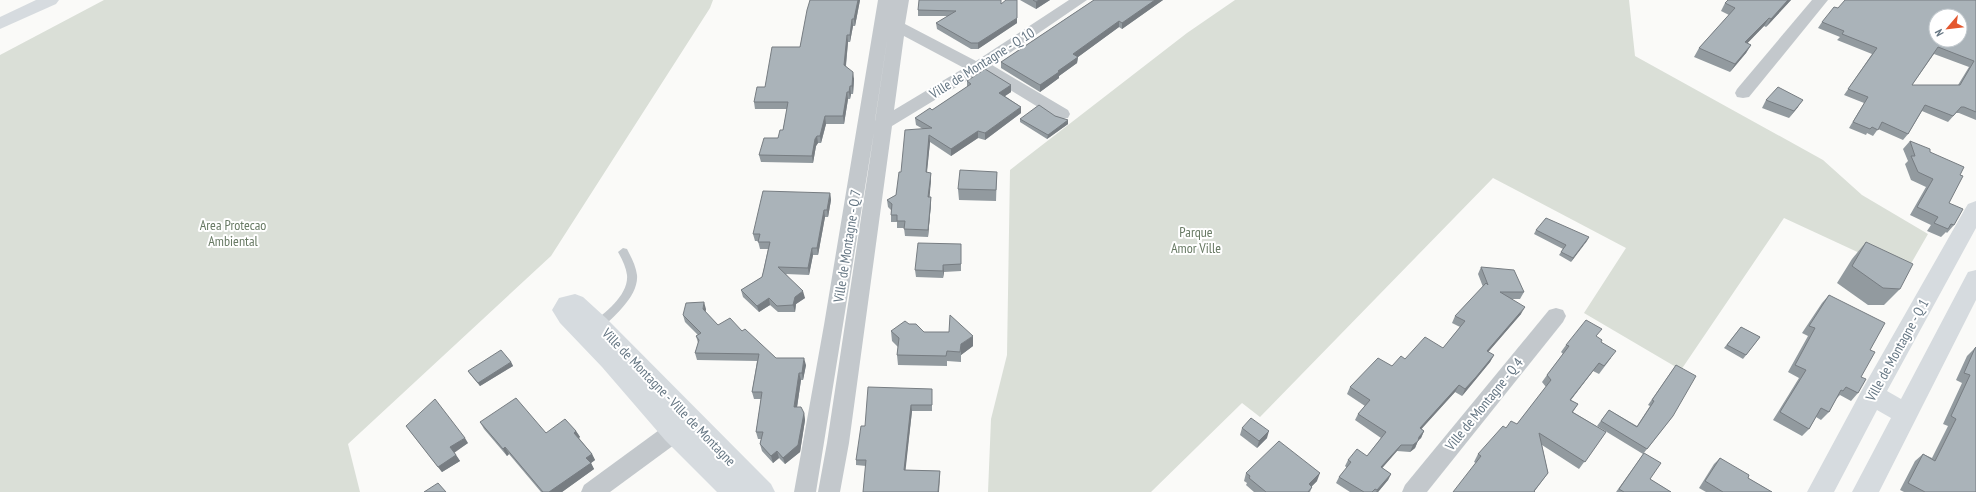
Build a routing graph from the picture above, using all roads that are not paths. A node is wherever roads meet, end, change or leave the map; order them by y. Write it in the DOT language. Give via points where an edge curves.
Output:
graph roads {
  1 [pos="50,0"];
  2 [pos="886,0"];
  3 [pos="901,0"];
  4 [pos="1079,0"];
  5 [pos="1820,0"];
  6 [pos="890,22"];
  7 [pos="0,24"];
  8 [pos="979,66"];
  9 [pos="1743,93"];
  10 [pos="1062,114"];
  11 [pos="884,124"];
  12 [pos="865,132"];
  13 [pos="1976,209"];
  14 [pos="623,252"];
  15 [pos="1976,278"];
  16 [pos="572,310"];
  17 [pos="1556,316"];
  18 [pos="592,330"];
  19 [pos="1872,395"];
  20 [pos="1906,414"];
  21 [pos="683,426"];
  22 [pos="592,492"];
  23 [pos="735,492"];
  24 [pos="762,492"];
  25 [pos="805,492"];
  26 [pos="829,492"];
  27 [pos="1413,492"];
  28 [pos="1820,492"];
  29 [pos="1865,492"];
  1 -- 7 [label="street"];
  2 -- 6 [label="street, Ville de Montagne - Q 7"];
  3 -- 6 [label="street, Ville de Montagne - Q 7"];
  4 -- 8 [label="street, Ville de Montagne - Q 10"];
  5 -- 9 [label="street"];
  6 -- 8 [label="street"];
  6 -- 11 [label="street, Ville de Montagne - Q 7"];
  6 -- 12 [label="street, Ville de Montagne - Q 7"];
  8 -- 10 [label="street"];
  8 -- 11 [label="street, Ville de Montagne - Q 10"];
  11 -- 12 [label="street, Ville de Montagne - Q 10"];
  11 -- 26 [label="street, Ville de Montagne - Q 7"];
  12 -- 25 [label="street, Ville de Montagne - Q 7"];
  13 -- 19 [label="street, Ville de Montagne - Q 1"];
  14 -- 18 [label="lane" via="630,268 631,285 612,310"];
  15 -- 20 [label="street"];
  16 -- 18 [label="street, Ville de Montagne - Ville de Montagne"];
  17 -- 27 [label="street, Ville de Montagne - Q 4"];
  18 -- 21 [label="street, Ville de Montagne - Ville de Montagne" via="610,360"];
  19 -- 20 [label="street"];
  19 -- 28 [label="street, Ville de Montagne - Q 1"];
  20 -- 29 [label="street"];
  21 -- 22 [label="street"];
  21 -- 23 [label="street, Ville de Montagne - Ville de Montagne"];
  21 -- 24 [label="street, Ville de Montagne - Ville de Montagne"];
}
